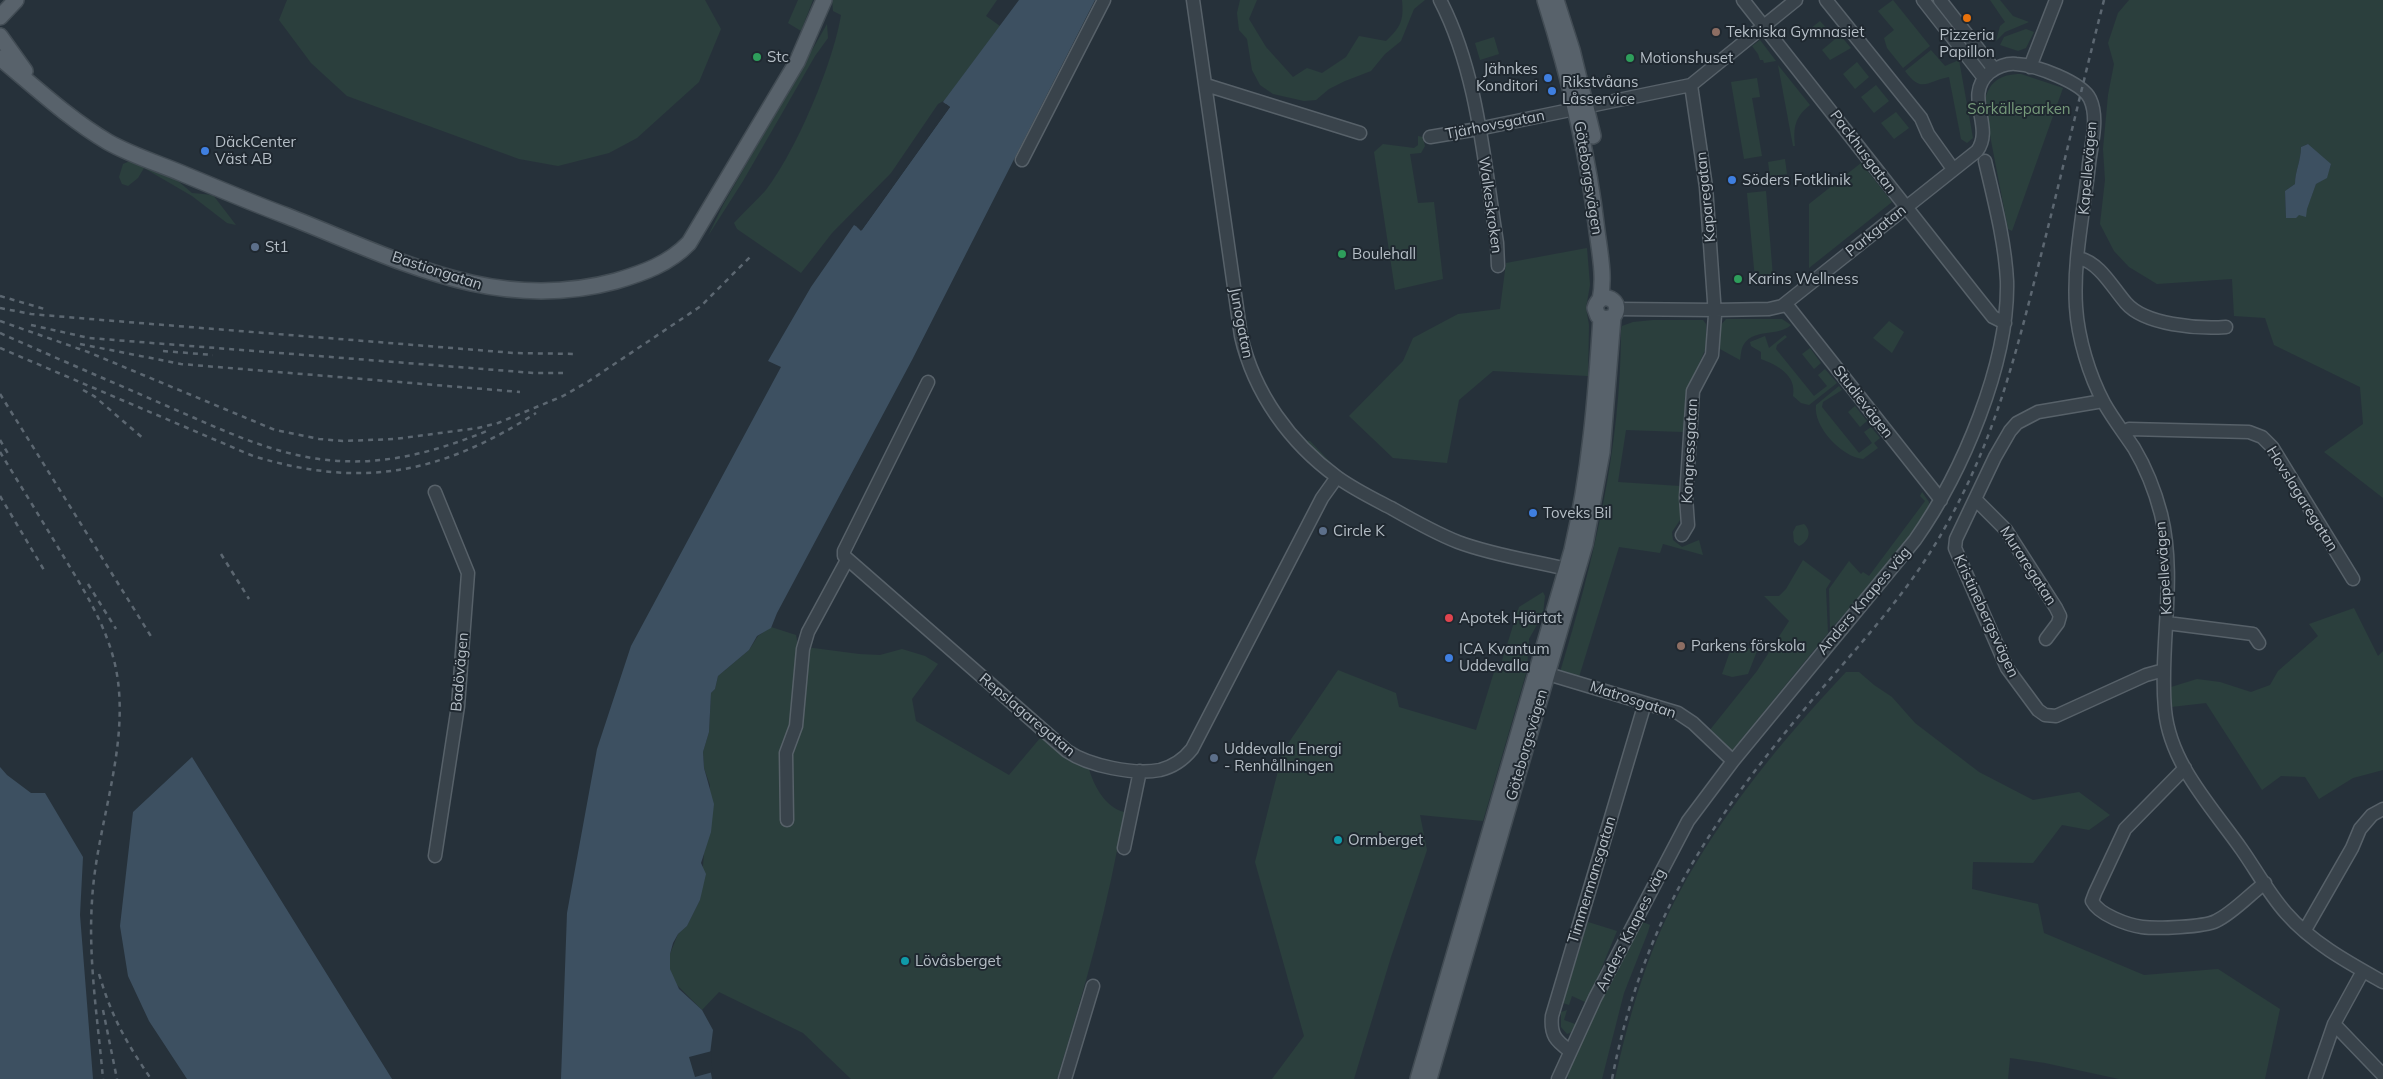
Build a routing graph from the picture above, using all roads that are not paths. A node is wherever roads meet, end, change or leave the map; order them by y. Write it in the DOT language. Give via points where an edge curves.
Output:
graph roads {
  1 [pos="16,0"];
  2 [pos="824,0"];
  3 [pos="1104,0"];
  4 [pos="1193,0"];
  5 [pos="1440,0"];
  6 [pos="1545,0"];
  7 [pos="1556,0"];
  8 [pos="1743,0"];
  9 [pos="1796,0"];
  10 [pos="1826,0"];
  11 [pos="1923,0"];
  12 [pos="1940,0"];
  13 [pos="2056,0"];
  14 [pos="0,17"];
  15 [pos="1763,25"];
  16 [pos="0,36"];
  17 [pos="0,58"];
  18 [pos="2030,67"];
  19 [pos="1994,69"];
  20 [pos="1984,78"];
  21 [pos="1206,85"];
  22 [pos="1692,85"];
  23 [pos="51,100"];
  24 [pos="1582,108"];
  25 [pos="1478,129"];
  26 [pos="1360,132"];
  27 [pos="1430,137"];
  28 [pos="1022,160"];
  29 [pos="1985,161"];
  30 [pos="1953,169"];
  31 [pos="1905,207"];
  32 [pos="2079,258"];
  33 [pos="1498,266"];
  34 [pos="1786,304"];
  35 [pos="1609,309"];
  36 [pos="1715,310"];
  37 [pos="2004,324"];
  38 [pos="2226,327"];
  39 [pos="928,382"];
  40 [pos="2103,401"];
  41 [pos="2123,432"];
  42 [pos="1337,477"];
  43 [pos="435,492"];
  44 [pos="1941,500"];
  45 [pos="1976,500"];
  46 [pos="1682,535"];
  47 [pos="847,560"];
  48 [pos="1572,571"];
  49 [pos="2353,579"];
  50 [pos="2167,623"];
  51 [pos="2046,639"];
  52 [pos="2259,643"];
  53 [pos="2164,670"];
  54 [pos="1548,674"];
  55 [pos="1645,703"];
  56 [pos="1733,760"];
  57 [pos="2185,768"];
  58 [pos="1140,770"];
  59 [pos="2383,809"];
  60 [pos="787,820"];
  61 [pos="1124,848"];
  62 [pos="435,856"];
  63 [pos="2265,883"];
  64 [pos="2305,930"];
  65 [pos="2363,971"];
  66 [pos="2383,982"];
  67 [pos="1093,986"];
  68 [pos="2334,1024"];
  69 [pos="1570,1051"];
  70 [pos="2383,1075"];
  71 [pos="1065,1079"];
  72 [pos="1418,1079"];
  73 [pos="1429,1079"];
  74 [pos="1558,1079"];
  75 [pos="2315,1079"];
  1 -- 14 [label="main road"];
  2 -- 23 [label="main road, Bastiongatan" via="797,62 689,243 660,265 591,287 560,291 514,290 486,287 437,274 127,151 86,128"];
  3 -- 28 [label="street"];
  4 -- 21 [label="street, Junogatan"];
  5 -- 25 [label="street, Walkeskroken" via="1462,58"];
  6 -- 24 [label="main road, Göteborgsvägen"];
  7 -- 24 [label="main road, Göteborgsvägen"];
  8 -- 15 [label="street, Packhusgatan"];
  9 -- 15 [label="street, Tjärhovsgatan"];
  10 -- 30 [label="street" via="1921,118 1928,134"];
  11 -- 20 [label="street"];
  12 -- 19 [label="street"];
  13 -- 18 [label="street"];
  15 -- 22 [label="street, Tjärhovsgatan"];
  15 -- 31 [label="street, Packhusgatan"];
  16 -- 23 [label="main road, Bastiongatan"];
  17 -- 23 [label="main road, Bastiongatan"];
  18 -- 19 [label="street" via="2014,63"];
  18 -- 32 [label="street, Kapellevägen" via="2057,76 2084,91 2093,111"];
  19 -- 20 [label="street"];
  20 -- 30 [label="street, Parkgatan" via="1977,99 1984,136 1982,144"];
  21 -- 26 [label="street"];
  21 -- 42 [label="street, Junogatan" via="1241,336 1250,369 1278,417"];
  22 -- 24 [label="street, Tjärhovsgatan"];
  22 -- 36 [label="street, Kaparegatan" via="1706,187"];
  24 -- 25 [label="street, Tjärhovsgatan"];
  24 -- 35 [label="main road, Göteborgsvägen" via="1604,210"];
  25 -- 27 [label="street, Tjärhovsgatan"];
  25 -- 33 [label="street, Walkeskroken"];
  29 -- 37 [label="street, Anders Knapes väg" via="2003,247 2007,282"];
  30 -- 31 [label="street, Parkgatan"];
  31 -- 34 [label="street, Parkgatan"];
  31 -- 37 [label="street, Packhusgatan" via="1993,317"];
  32 -- 38 [label="street" via="2093,264 2126,304 2136,311 2186,326"];
  32 -- 40 [label="street, Kapellevägen" via="2075,291 2078,328"];
  34 -- 36 [label="street, Parkgatan" via="1769,309"];
  34 -- 44 [label="street, Studievägen"];
  35 -- 36 [label="street, Parkgatan"];
  35 -- 48 [label="main road, Göteborgsvägen" via="1602,452 1595,498"];
  36 -- 46 [label="street, Kongressgatan" via="1712,355 1693,396 1686,498 1688,525"];
  37 -- 44 [label="street, Anders Knapes väg" via="1995,368 1966,449"];
  39 -- 47 [label="street" via="844,551"];
  40 -- 41 [label="street, Kapellevägen"];
  40 -- 45 [label="street, Kristinebergsvägen" via="2038,412 2017,423 1994,457"];
  41 -- 49 [label="street, Hovslagaregatan" via="2129,429 2249,432 2262,437 2272,447"];
  41 -- 50 [label="street, Kapellevägen" via="2144,468 2161,515 2167,568"];
  42 -- 48 [label="street, Junogatan" via="1458,542"];
  42 -- 58 [label="street, Repslagaregatan" via="1322,498 1195,744 1171,766"];
  43 -- 62 [label="street, Badövägen" via="468,574 458,706"];
  44 -- 56 [label="street, Anders Knapes väg" via="1902,557"];
  45 -- 51 [label="street, Muraregatan" via="2006,530 2056,608 2060,616 2058,623"];
  45 -- 53 [label="street, Kristinebergsvägen" via="1954,548 2007,668 2038,710 2045,715 2056,716"];
  47 -- 58 [label="street, Repslagaregatan" via="1067,751 1092,764"];
  47 -- 60 [label="street" via="802,649 796,726 786,753"];
  48 -- 54 [label="main road, Göteborgsvägen"];
  48 -- 72 [label="main road, Göteborgsvägen"];
  50 -- 52 [label="street" via="2253,634"];
  50 -- 53 [label="street, Kapellevägen"];
  53 -- 57 [label="street, Kapellevägen" via="2167,730"];
  54 -- 55 [label="street, Matrosgatan"];
  54 -- 73 [label="main road, Göteborgsvägen"];
  55 -- 56 [label="street, Matrosgatan" via="1678,713 1693,722"];
  55 -- 69 [label="street, Timmermansgatan" via="1552,1016 1555,1039"];
  56 -- 69 [label="street, Anders Knapes väg" via="1688,821"];
  57 -- 63 [label="street, Kapellevägen"];
  57 -- 63 [label="street" via="2125,829 2092,902 2100,911 2142,927 2206,925 2217,921"];
  58 -- 61 [label="street"];
  59 -- 64 [label="street" via="2372,815 2360,830"];
  63 -- 64 [label="street, Kapellevägen" via="2286,914"];
  64 -- 65 [label="street, Kapellevägen"];
  65 -- 66 [label="street, Kapellevägen"];
  65 -- 68 [label="street"];
  67 -- 71 [label="street"];
  68 -- 70 [label="street"];
  68 -- 75 [label="street"];
  69 -- 74 [label="street, Anders Knapes väg"];
}
